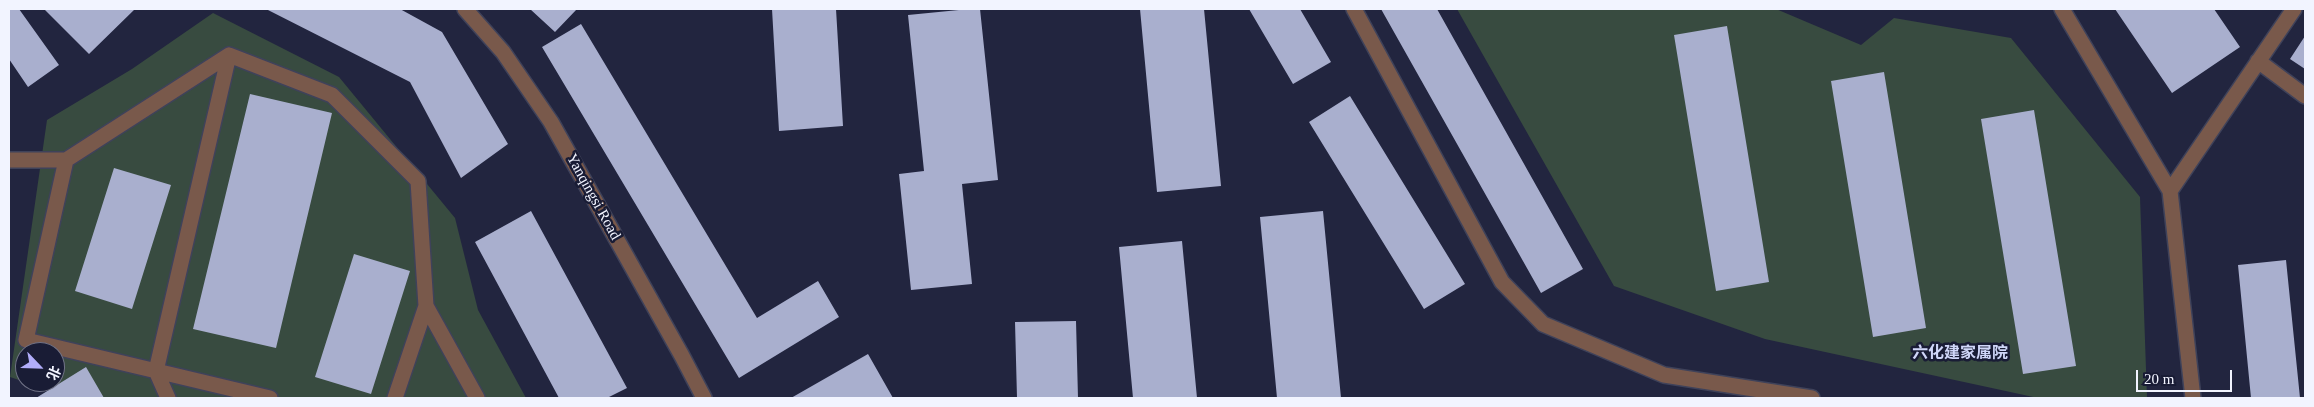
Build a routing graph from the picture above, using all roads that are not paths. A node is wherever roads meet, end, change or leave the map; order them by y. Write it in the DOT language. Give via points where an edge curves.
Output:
graph roads {
  1 [pos="464,9"];
  2 [pos="1354,9"];
  3 [pos="2062,9"];
  4 [pos="2294,9"];
  5 [pos="229,55"];
  6 [pos="2258,61"];
  7 [pos="2305,96"];
  8 [pos="9,160"];
  9 [pos="66,160"];
  10 [pos="2170,191"];
  11 [pos="426,306"];
  12 [pos="156,371"];
  13 [pos="1756,394"];
  14 [pos="168,398"];
  15 [pos="270,398"];
  16 [pos="395,398"];
  17 [pos="477,398"];
  18 [pos="704,398"];
  19 [pos="1812,398"];
  20 [pos="2193,398"];
  1 -- 18 [label="street, Yanqingsi Road" via="503,52 551,122"];
  2 -- 13 [label="street" via="1502,282 1543,324 1664,376"];
  3 -- 10 [label="street"];
  4 -- 6 [label="street"];
  5 -- 9 [label="street"];
  5 -- 11 [label="street" via="332,94 418,181"];
  5 -- 12 [label="street"];
  6 -- 7 [label="street"];
  6 -- 10 [label="street"];
  8 -- 9 [label="street"];
  9 -- 12 [label="street" via="26,340"];
  10 -- 20 [label="street"];
  11 -- 16 [label="street"];
  11 -- 17 [label="street"];
  12 -- 14 [label="street"];
  12 -- 15 [label="street"];
  13 -- 19 [label="street"];
}
